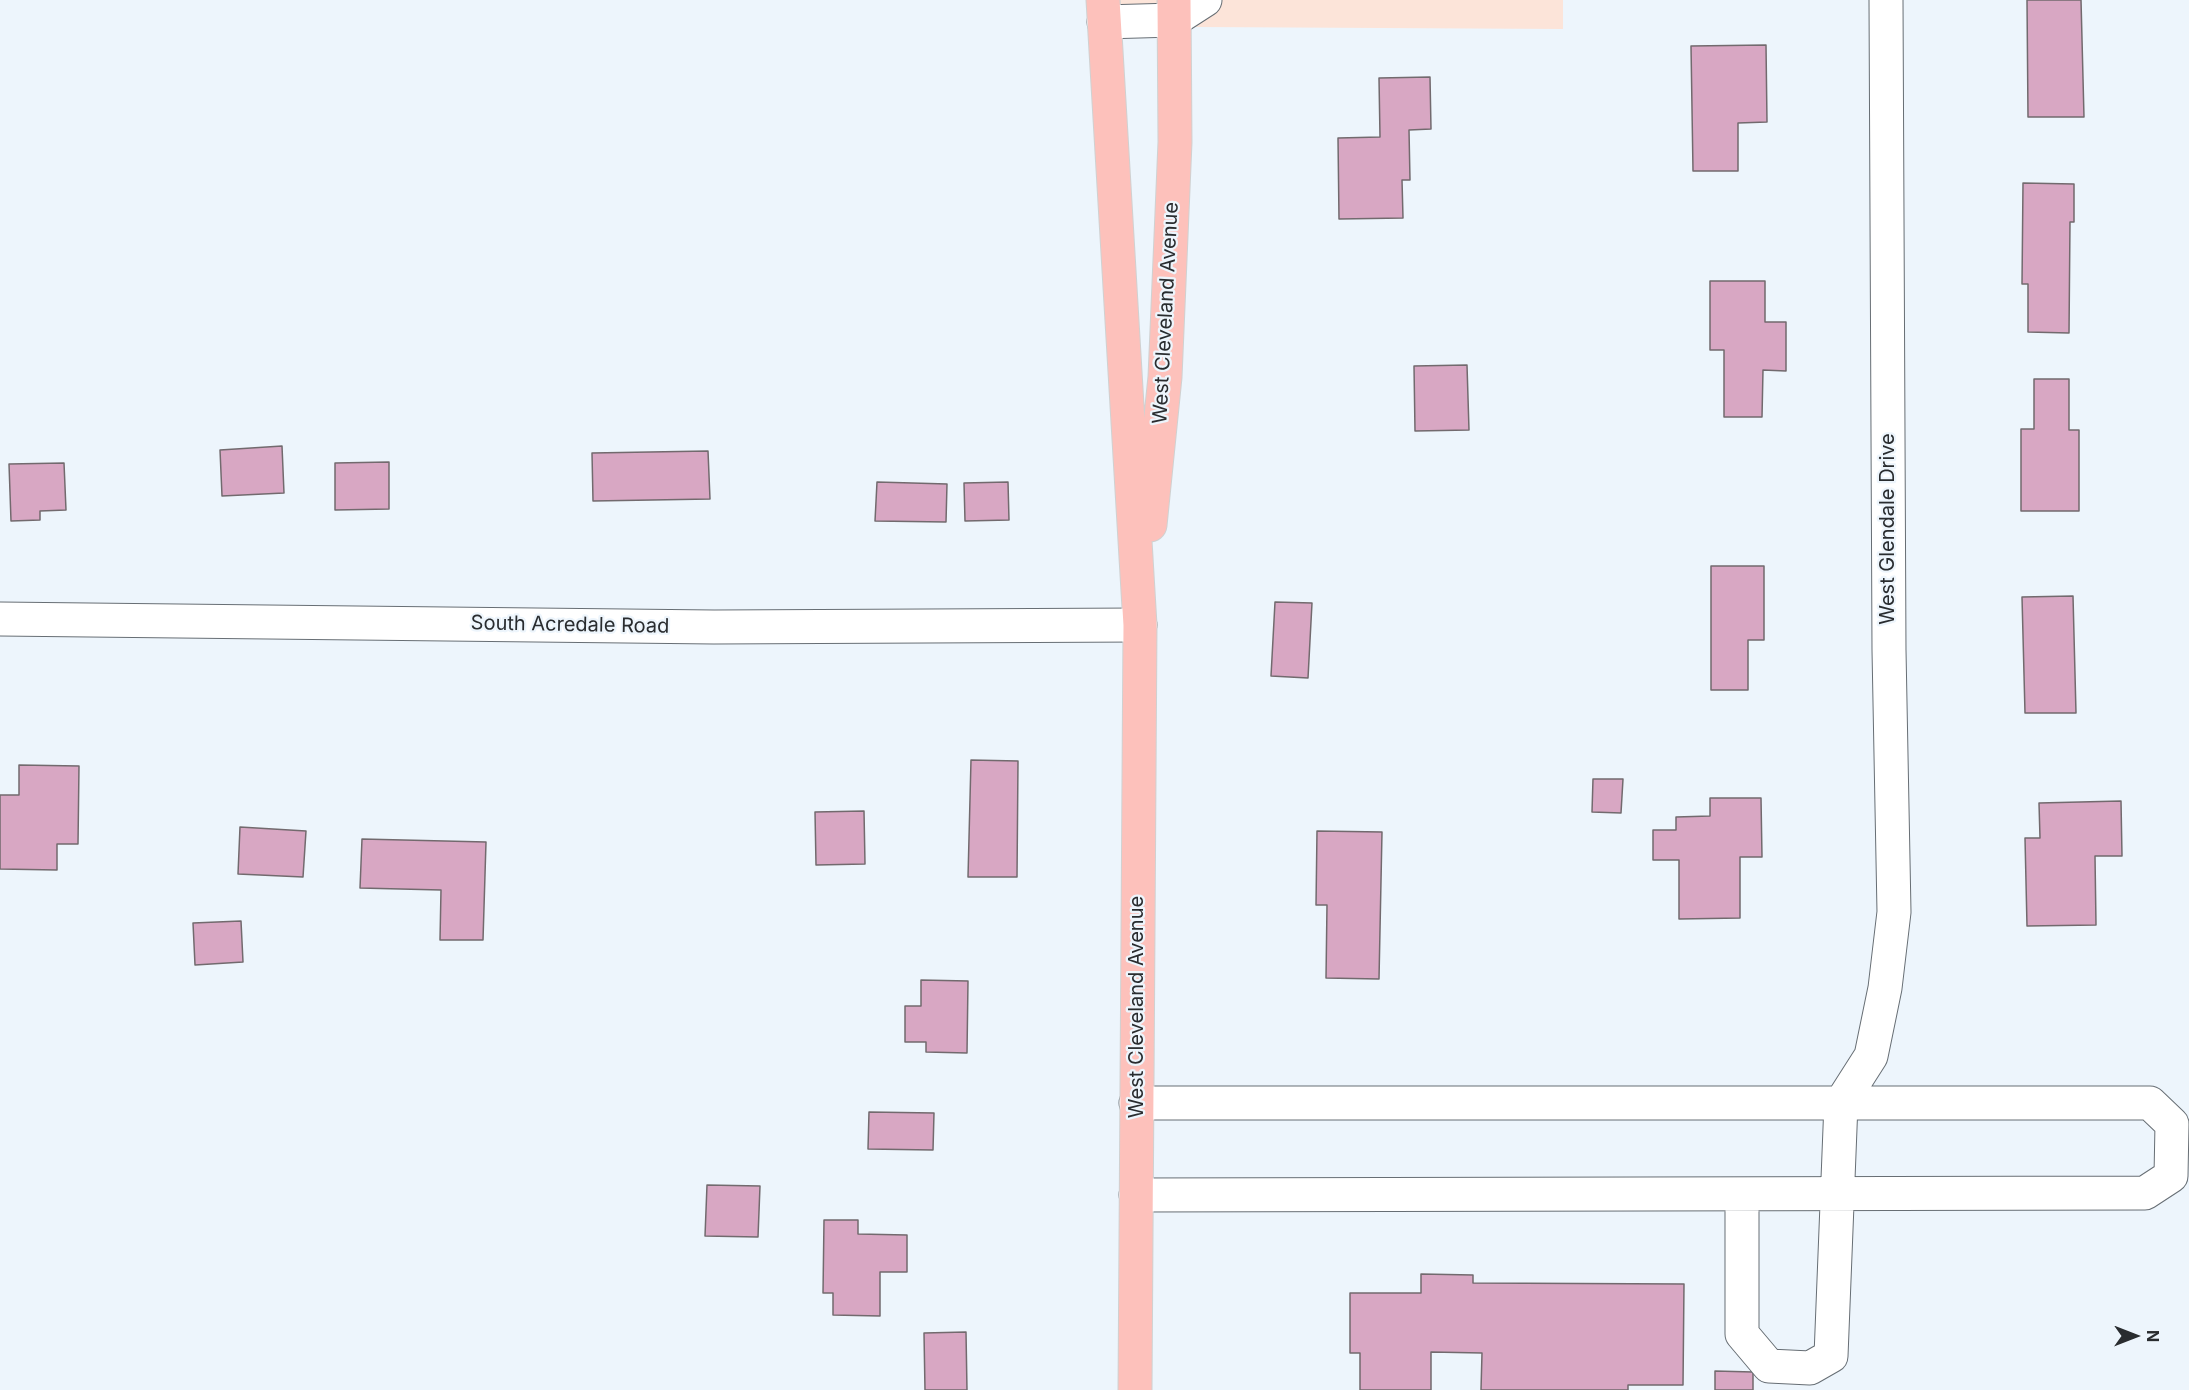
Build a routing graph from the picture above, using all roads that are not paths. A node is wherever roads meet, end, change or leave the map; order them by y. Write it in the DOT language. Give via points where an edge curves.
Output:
graph roads {
  1 [pos="1205,0"];
  2 [pos="1886,0"];
  3 [pos="1174,10"];
  4 [pos="1103,11"];
  5 [pos="0,619"];
  6 [pos="1140,625"];
  7 [pos="1136,1103"];
  8 [pos="1841,1103"];
  9 [pos="1742,1194"];
  10 [pos="1836,1194"];
  11 [pos="1136,1196"];
  12 [pos="1135,1390"];
  1 -- 3 [label="street"];
  2 -- 8 [label="street, West Glendale Drive" via="1894,912 1886,988 1871,1056"];
  3 -- 4 [label="street"];
  3 -- 6 [label="main road, West Cleveland Avenue" via="1175,142 1165,377"];
  4 -- 6 [label="main road, West Cleveland Avenue"];
  5 -- 6 [label="street, South Acredale Road" via="714,627"];
  6 -- 7 [label="main road, West Cleveland Avenue"];
  7 -- 8 [label="street"];
  7 -- 11 [label="main road, West Cleveland Avenue"];
  8 -- 10 [label="street"];
  8 -- 10 [label="street" via="2150,1103 2172,1124 2171,1176 2145,1193"];
  9 -- 10 [label="street"];
  9 -- 10 [label="street" via="1742,1334 1769,1366 1810,1368 1831,1356"];
  9 -- 11 [label="street"];
  11 -- 12 [label="main road, West Cleveland Avenue"];
}
